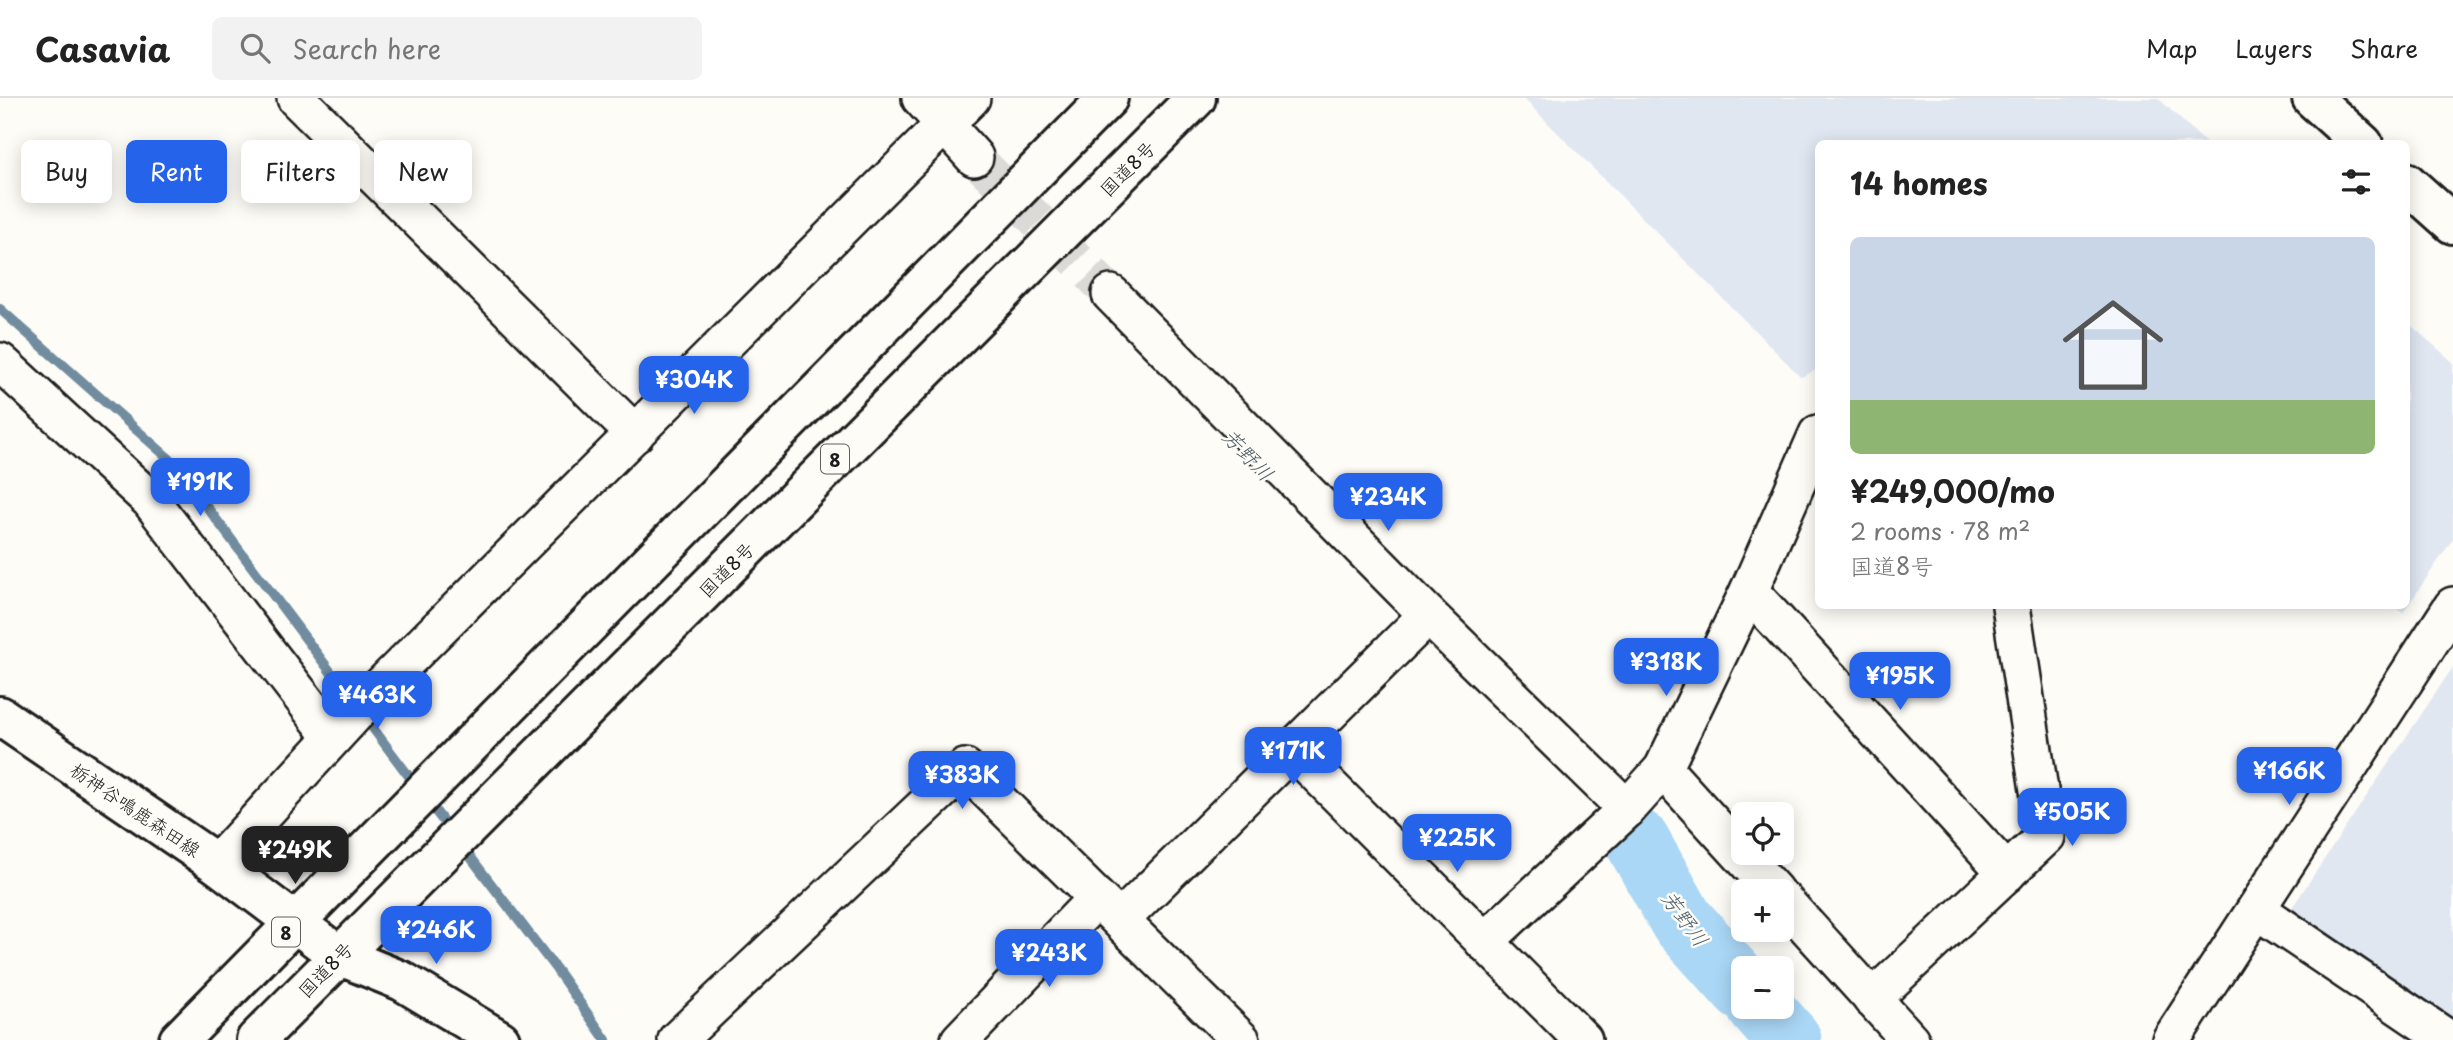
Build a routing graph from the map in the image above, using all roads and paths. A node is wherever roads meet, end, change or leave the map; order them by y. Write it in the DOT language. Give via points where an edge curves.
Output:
graph roads {
  1 [pos="296,98"];
  2 [pos="921,98"];
  3 [pos="971,98"];
  4 [pos="1108,98"];
  5 [pos="1196,98"];
  6 [pos="2312,98"];
  7 [pos="945,124"];
  8 [pos="2359,140"];
  9 [pos="974,157"];
  10 [pos="2410,186"];
  11 [pos="2453,224"];
  12 [pos="1111,294"];
  13 [pos="0,362"];
  14 [pos="635,434"];
  15 [pos="1815,440"];
  16 [pos="1749,591"];
  17 [pos="2453,606"];
  18 [pos="2011,609"];
  19 [pos="1428,615"];
  20 [pos="0,716"];
  21 [pos="335,733"];
  22 [pos="1291,748"];
  23 [pos="1663,769"];
  24 [pos="1627,809"];
  25 [pos="217,864"];
  26 [pos="2007,873"];
  27 [pos="1763,879"];
  28 [pos="1108,909"];
  29 [pos="2257,910"];
  30 [pos="1794,912"];
  31 [pos="295,923"];
  32 [pos="1485,942"];
  33 [pos="338,956"];
  34 [pos="1872,999"];
  35 [pos="179,1040"];
  36 [pos="256,1040"];
  37 [pos="500,1040"];
  38 [pos="677,1040"];
  39 [pos="960,1040"];
  40 [pos="1241,1040"];
  41 [pos="1583,1040"];
  42 [pos="1910,1040"];
  43 [pos="2171,1040"];
  44 [pos="2449,1040"];
  1 -- 14 [label="street"];
  2 -- 7 [label="street"];
  3 -- 7 [label="street"];
  4 -- 31 [label="main road, 8"];
  5 -- 33 [label="main road, 国道8号 / 8"];
  6 -- 8 [label="main road"];
  7 -- 9 [label="street"];
  7 -- 14 [label="street"];
  10 -- 11 [label="main road"];
  12 -- 19 [label="street"];
  13 -- 21 [label="street" via="150,500"];
  14 -- 21 [label="street"];
  15 -- 16 [label="street"];
  16 -- 23 [label="street"];
  16 -- 26 [label="street"];
  17 -- 29 [label="street"];
  18 -- 26 [label="street" via="2046,835"];
  19 -- 22 [label="street"];
  19 -- 24 [label="street"];
  20 -- 25 [label="main road, 栃神谷鳴鹿森田線"];
  21 -- 25 [label="street"];
  22 -- 28 [label="street"];
  22 -- 32 [label="street"];
  23 -- 24 [label="street"];
  23 -- 27 [label="street"];
  24 -- 32 [label="street"];
  25 -- 31 [label="main road, 栃神谷鳴鹿森田線"];
  26 -- 34 [label="street"];
  28 -- 38 [label="street" via="965,768"];
  28 -- 39 [label="street"];
  28 -- 40 [label="street"];
  29 -- 43 [label="street"];
  29 -- 44 [label="street"];
  30 -- 34 [label="street"];
  31 -- 33 [label="main road, 栃神谷鳴鹿森田線"];
  31 -- 35 [label="main road, 8"];
  32 -- 41 [label="street"];
  33 -- 36 [label="main road, 国道8号 / 8"];
  33 -- 37 [label="main road, 栃神谷鳴鹿森田線" via="402,981"];
  34 -- 42 [label="street"];
}
